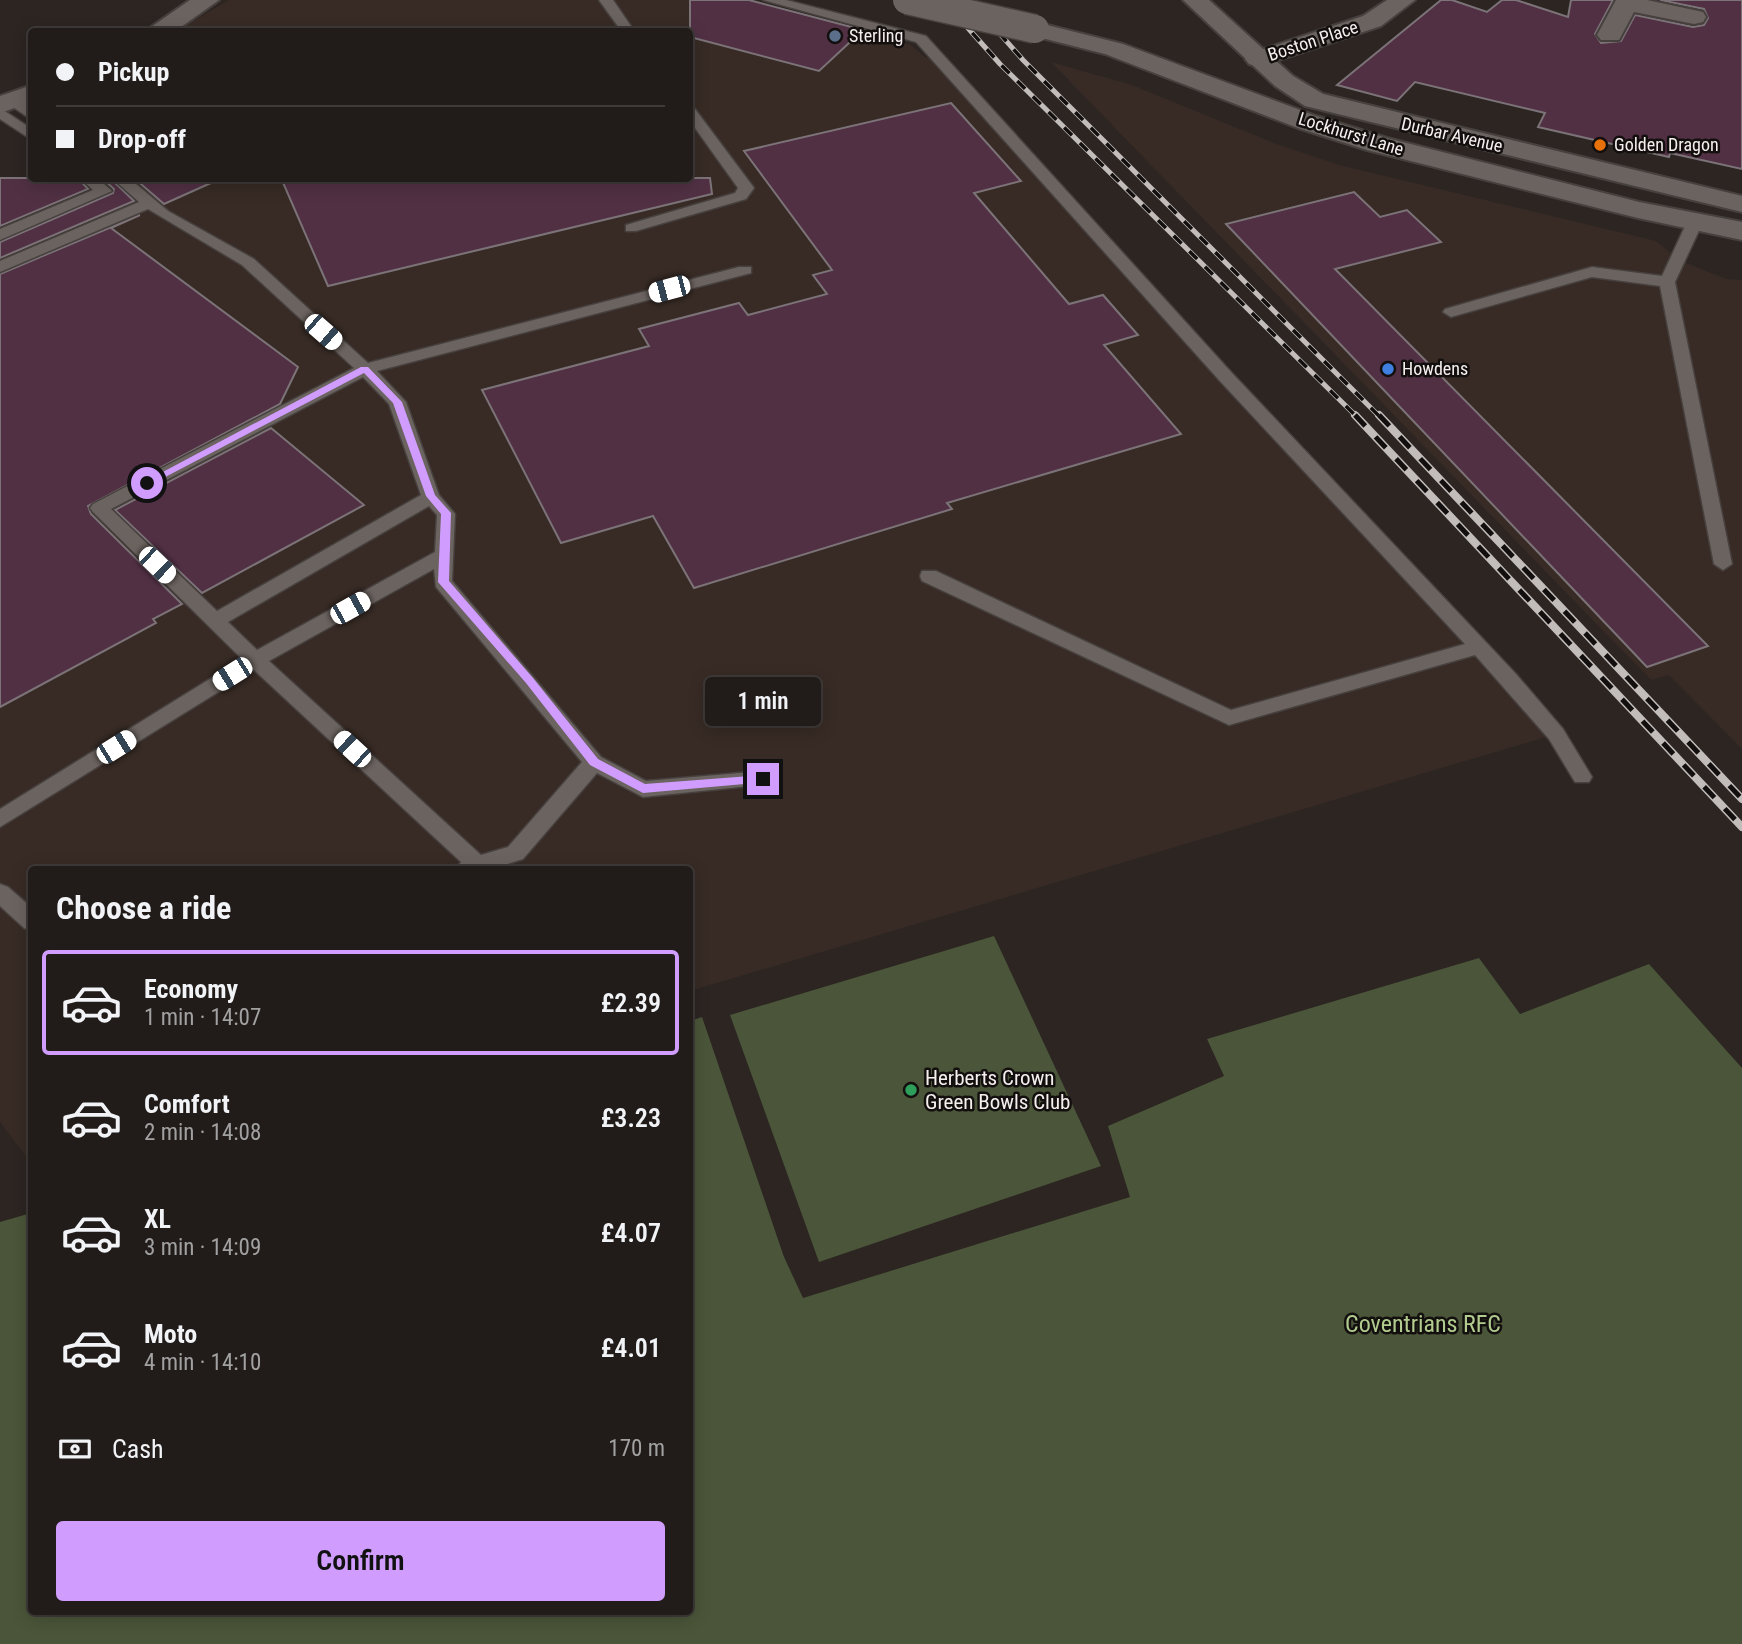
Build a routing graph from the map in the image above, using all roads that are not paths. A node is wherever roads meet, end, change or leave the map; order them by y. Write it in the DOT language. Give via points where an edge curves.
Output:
graph roads {
  1 [pos="207,0"];
  2 [pos="606,0"];
  3 [pos="770,0"];
  4 [pos="907,0"];
  5 [pos="1195,0"];
  6 [pos="1403,0"];
  7 [pos="1627,2"];
  8 [pos="1694,17"];
  9 [pos="162,28"];
  10 [pos="626,28"];
  11 [pos="1610,35"];
  12 [pos="1258,59"];
  13 [pos="15,105"];
  14 [pos="693,117"];
  15 [pos="28,129"];
  16 [pos="92,182"];
  17 [pos="124,182"];
  18 [pos="150,203"];
  19 [pos="1742,204"];
  20 [pos="1695,222"];
  21 [pos="631,228"];
  22 [pos="1742,231"];
  23 [pos="0,235"];
  24 [pos="0,267"];
  25 [pos="745,270"];
  26 [pos="1667,282"];
  27 [pos="1451,312"];
  28 [pos="365,369"];
  29 [pos="431,496"];
  30 [pos="444,555"];
  31 [pos="1723,564"];
  32 [pos="929,576"];
  33 [pos="215,621"];
  34 [pos="1479,647"];
  35 [pos="255,660"];
  36 [pos="594,762"];
  37 [pos="1582,777"];
  38 [pos="763,779"];
  39 [pos="0,819"];
  40 [pos="469,866"];
  41 [pos="473,866"];
  42 [pos="0,893"];
  43 [pos="28,918"];
  1 -- 9 [label="street"];
  2 -- 10 [label="lane"];
  3 -- 34 [label="lane" via="921,39 1225,376"];
  4 -- 20 [label="street, Lockhurst Lane, bridge" via="1134,56 1337,132"];
  5 -- 12 [label="street, Durbar Avenue"];
  6 -- 12 [label="street, Boston Place" via="1372,21"];
  7 -- 8 [label="street"];
  7 -- 11 [label="street"];
  12 -- 19 [label="street, Durbar Avenue" via="1314,100"];
  13 -- 15 [label="lane"];
  14 -- 21 [label="lane" via="745,192"];
  16 -- 23 [label="lane" via="104,191"];
  17 -- 18 [label="lane"];
  18 -- 24 [label="lane"];
  18 -- 28 [label="lane" via="247,262"];
  20 -- 22 [label="street, Lockhurst Lane"];
  20 -- 26 [label="lane"];
  25 -- 28 [label="lane"];
  26 -- 27 [label="lane" via="1592,272"];
  26 -- 31 [label="lane"];
  28 -- 29 [label="lane" via="397,402"];
  28 -- 33 [label="lane" via="99,508"];
  29 -- 30 [label="lane" via="446,513"];
  29 -- 33 [label="lane"];
  30 -- 35 [label="lane"];
  30 -- 36 [label="lane" via="443,582"];
  32 -- 34 [label="lane" via="1229,718"];
  33 -- 35 [label="lane"];
  34 -- 37 [label="lane" via="1556,734"];
  35 -- 39 [label="lane"];
  35 -- 40 [label="lane"];
  36 -- 38 [label="lane" via="643,789"];
  36 -- 41 [label="lane" via="515,853"];
  42 -- 43 [label="lane"];
}
